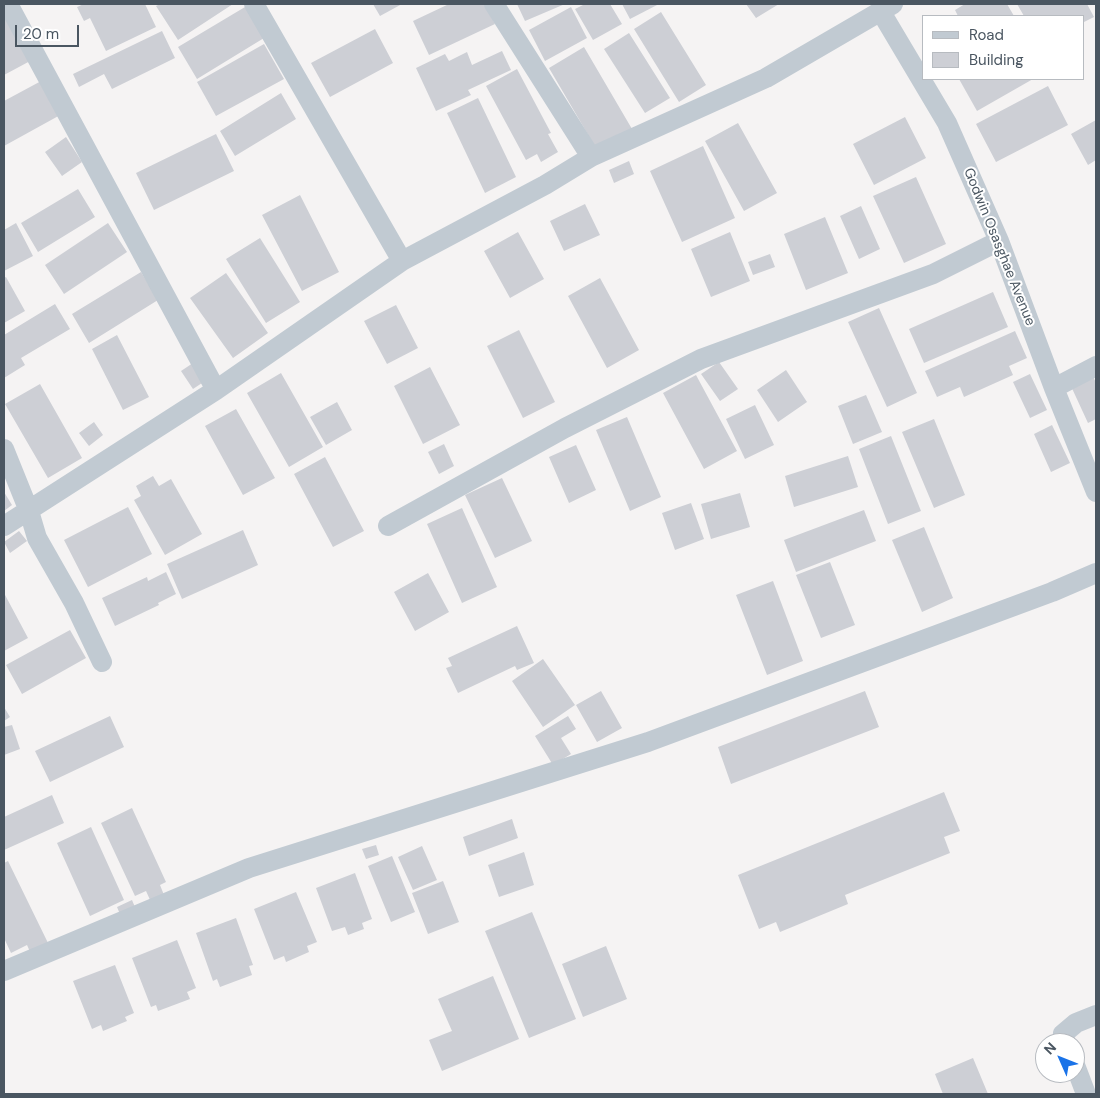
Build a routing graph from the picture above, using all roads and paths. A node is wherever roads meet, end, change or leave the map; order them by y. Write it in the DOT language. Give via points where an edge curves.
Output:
graph roads {
  1 [pos="8,4"];
  2 [pos="254,4"];
  3 [pos="494,4"];
  4 [pos="887,8"];
  5 [pos="922,75"];
  6 [pos="925,80"];
  7 [pos="591,157"];
  8 [pos="1000,241"];
  9 [pos="402,261"];
  10 [pos="1096,366"];
  11 [pos="1054,388"];
  12 [pos="216,390"];
  13 [pos="4,449"];
  14 [pos="1096,492"];
  15 [pos="29,511"];
  16 [pos="4,526"];
  17 [pos="388,526"];
  18 [pos="1096,574"];
  19 [pos="102,662"];
  20 [pos="4,971"];
  21 [pos="1096,1015"];
  22 [pos="1064,1033"];
  1 -- 12 [label="street"];
  2 -- 9 [label="street"];
  3 -- 7 [label="street"];
  4 -- 5 [label="street, Godwin Osasghae Avenue"];
  4 -- 7 [label="street" via="766,78"];
  6 -- 8 [label="street, Godwin Osasghae Avenue"];
  7 -- 9 [label="street"];
  8 -- 11 [label="street, Godwin Osasghae Avenue"];
  8 -- 17 [label="street" via="933,274 701,359 565,428"];
  9 -- 12 [label="street"];
  10 -- 11 [label="street"];
  11 -- 14 [label="street, Godwin Osasghae Avenue"];
  12 -- 15 [label="street"];
  13 -- 15 [label="street"];
  15 -- 16 [label="street"];
  15 -- 19 [label="street" via="37,538 74,603"];
  18 -- 20 [label="street" via="648,742 249,868"];
  21 -- 22 [label="street" via="1076,1023"];
}
